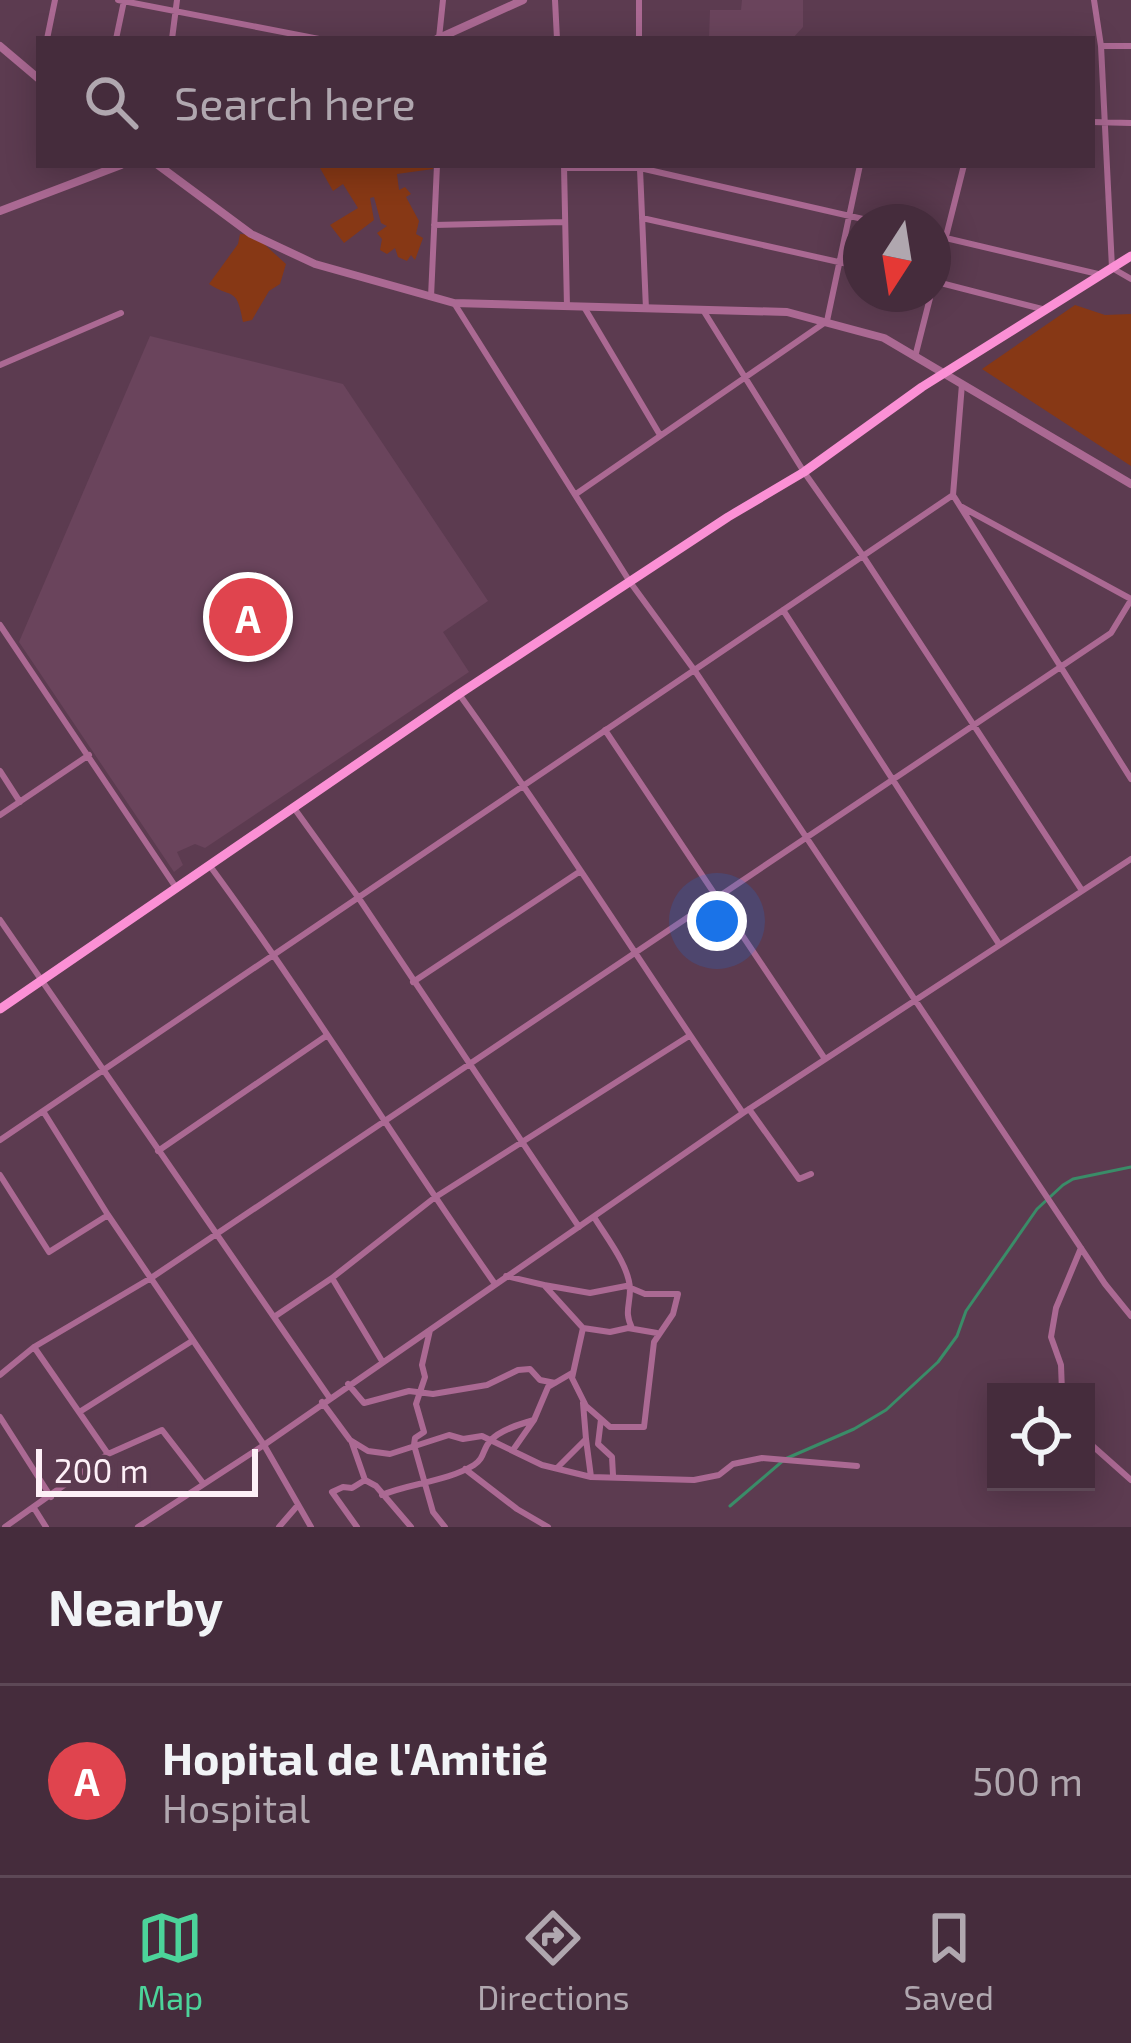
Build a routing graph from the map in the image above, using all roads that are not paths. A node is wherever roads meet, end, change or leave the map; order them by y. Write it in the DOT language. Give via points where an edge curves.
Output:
graph roads {
  1 [pos="55,0"];
  2 [pos="122,0"];
  3 [pos="443,0"];
  4 [pos="523,0"];
  5 [pos="555,0"];
  6 [pos="639,0"];
  7 [pos="1094,0"];
  8 [pos="177,5"];
  9 [pos="48,36"];
  10 [pos="116,36"];
  11 [pos="172,36"];
  12 [pos="306,36"];
  13 [pos="438,36"];
  14 [pos="445,36"];
  15 [pos="557,36"];
  16 [pos="639,36"];
  17 [pos="0,46"];
  18 [pos="1101,46"];
  19 [pos="1131,46"];
  20 [pos="36,76"];
  21 [pos="1095,122"];
  22 [pos="1104,123"];
  23 [pos="1131,123"];
  24 [pos="113,168"];
  25 [pos="162,168"];
  26 [pos="437,168"];
  27 [pos="564,168"];
  28 [pos="640,168"];
  29 [pos="648,168"];
  30 [pos="859,168"];
  31 [pos="963,168"];
  32 [pos="852,204"];
  33 [pos="0,211"];
  34 [pos="843,215"];
  35 [pos="642,218"];
  36 [pos="951,218"];
  37 [pos="566,222"];
  38 [pos="434,225"];
  39 [pos="951,239"];
  40 [pos="843,244"];
  41 [pos="1131,256"];
  42 [pos="839,262"];
  43 [pos="843,263"];
  44 [pos="1112,268"];
  45 [pos="1101,275"];
  46 [pos="1131,279"];
  47 [pos="951,290"];
  48 [pos="431,297"];
  49 [pos="454,302"];
  50 [pos="567,307"];
  51 [pos="584,307"];
  52 [pos="646,309"];
  53 [pos="703,310"];
  54 [pos="1046,310"];
  55 [pos="926,312"];
  56 [pos="121,313"];
  57 [pos="827,321"];
  58 [pos="915,357"];
  59 [pos="0,365"];
  60 [pos="944,374"];
  61 [pos="747,379"];
  62 [pos="962,384"];
  63 [pos="660,435"];
  64 [pos="804,472"];
  65 [pos="1131,484"];
  66 [pos="575,494"];
  67 [pos="953,495"];
  68 [pos="958,506"];
  69 [pos="861,553"];
  70 [pos="630,582"];
  71 [pos="1131,600"];
  72 [pos="783,610"];
  73 [pos="0,625"];
  74 [pos="1060,666"];
  75 [pos="694,670"];
  76 [pos="459,694"];
  77 [pos="974,724"];
  78 [pos="605,730"];
  79 [pos="89,754"];
  80 [pos="0,772"];
  81 [pos="1131,779"];
  82 [pos="891,780"];
  83 [pos="524,785"];
  84 [pos="20,802"];
  85 [pos="294,808"];
  86 [pos="0,815"];
  87 [pos="804,838"];
  88 [pos="1131,859"];
  89 [pos="210,866"];
  90 [pos="579,872"];
  91 [pos="177,889"];
  92 [pos="1082,890"];
  93 [pos="718,896"];
  94 [pos="358,897"];
  95 [pos="0,920"];
  96 [pos="999,944"];
  97 [pos="634,953"];
  98 [pos="275,954"];
  99 [pos="41,980"];
  100 [pos="413,982"];
  101 [pos="912,1000"];
  102 [pos="0,1009"];
  103 [pos="326,1036"];
  104 [pos="689,1036"];
  105 [pos="825,1059"];
  106 [pos="468,1064"];
  107 [pos="103,1068"];
  108 [pos="43,1111"];
  109 [pos="746,1111"];
  110 [pos="385,1121"];
  111 [pos="0,1140"];
  112 [pos="521,1141"];
  113 [pos="158,1151"];
  114 [pos="811,1174"];
  115 [pos="0,1175"];
  116 [pos="434,1198"];
  117 [pos="109,1215"];
  118 [pos="594,1217"];
  119 [pos="579,1227"];
  120 [pos="216,1234"];
  121 [pos="1081,1248"];
  122 [pos="506,1276"];
  123 [pos="151,1278"];
  124 [pos="332,1278"];
  125 [pos="495,1284"];
  126 [pos="544,1285"];
  127 [pos="630,1287"];
  128 [pos="1131,1316"];
  129 [pos="274,1317"];
  130 [pos="431,1327"];
  131 [pos="583,1328"];
  132 [pos="632,1328"];
  133 [pos="658,1334"];
  134 [pos="192,1341"];
  135 [pos="34,1347"];
  136 [pos="382,1361"];
  137 [pos="572,1373"];
  138 [pos="0,1375"];
  139 [pos="555,1383"];
  140 [pos="1062,1383"];
  141 [pos="348,1384"];
  142 [pos="421,1391"];
  143 [pos="325,1400"];
  144 [pos="582,1400"];
  145 [pos="81,1411"];
  146 [pos="0,1418"];
  147 [pos="601,1419"];
  148 [pos="534,1420"];
  149 [pos="586,1439"];
  150 [pos="350,1440"];
  151 [pos="490,1441"];
  152 [pos="264,1445"];
  153 [pos="414,1445"];
  154 [pos="1095,1448"];
  155 [pos="513,1450"];
  156 [pos="108,1454"];
  157 [pos="856,1466"];
  158 [pos="557,1468"];
  159 [pos="464,1469"];
  160 [pos="613,1476"];
  161 [pos="591,1477"];
  162 [pos="365,1480"];
  163 [pos="1131,1480"];
  164 [pos="424,1481"];
  165 [pos="203,1483"];
  166 [pos="382,1495"];
  167 [pos="51,1497"];
  168 [pos="298,1505"];
  169 [pos="34,1508"];
  170 [pos="5,1527"];
  171 [pos="46,1527"];
  172 [pos="138,1527"];
  173 [pos="279,1527"];
  174 [pos="311,1527"];
  175 [pos="357,1527"];
  176 [pos="411,1527"];
  177 [pos="445,1527"];
  178 [pos="548,1527"];
  1 -- 9 [label="street"];
  2 -- 8 [label="street"];
  2 -- 10 [label="street"];
  3 -- 13 [label="street"];
  4 -- 14 [label="street"];
  5 -- 15 [label="street"];
  6 -- 16 [label="street"];
  7 -- 18 [label="street"];
  8 -- 11 [label="street"];
  8 -- 12 [label="street"];
  17 -- 20 [label="street"];
  18 -- 19 [label="street"];
  18 -- 22 [label="street"];
  21 -- 22 [label="street"];
  22 -- 23 [label="street"];
  22 -- 44 [label="street"];
  24 -- 33 [label="street"];
  25 -- 48 [label="street" via="251,234 316,264"];
  26 -- 38 [label="street"];
  27 -- 37 [label="street"];
  28 -- 35 [label="street"];
  29 -- 34 [label="street"];
  30 -- 32 [label="street"];
  31 -- 36 [label="street"];
  35 -- 42 [label="street"];
  35 -- 52 [label="street"];
  37 -- 38 [label="street"];
  37 -- 50 [label="street"];
  38 -- 48 [label="street"];
  39 -- 45 [label="street"];
  40 -- 42 [label="street"];
  41 -- 44 [label="main road"];
  42 -- 43 [label="street"];
  42 -- 57 [label="street"];
  44 -- 45 [label="main road"];
  44 -- 46 [label="street"];
  45 -- 54 [label="main road"];
  47 -- 54 [label="street"];
  48 -- 49 [label="street"];
  49 -- 50 [label="street"];
  49 -- 66 [label="street"];
  50 -- 51 [label="street"];
  51 -- 52 [label="street"];
  51 -- 63 [label="street"];
  52 -- 53 [label="street"];
  53 -- 57 [label="street"];
  53 -- 61 [label="street"];
  54 -- 60 [label="main road"];
  55 -- 58 [label="street"];
  56 -- 59 [label="street"];
  57 -- 58 [label="street"];
  57 -- 61 [label="street"];
  58 -- 60 [label="street"];
  60 -- 62 [label="street"];
  60 -- 64 [label="main road"];
  61 -- 63 [label="street"];
  61 -- 64 [label="street"];
  62 -- 65 [label="street"];
  62 -- 67 [label="street"];
  63 -- 66 [label="street"];
  64 -- 69 [label="street"];
  64 -- 70 [label="main road"];
  66 -- 70 [label="street"];
  67 -- 68 [label="street"];
  67 -- 69 [label="street"];
  68 -- 71 [label="street"];
  68 -- 74 [label="street"];
  69 -- 72 [label="street"];
  69 -- 77 [label="street"];
  70 -- 75 [label="street"];
  70 -- 76 [label="main road"];
  71 -- 74 [label="street" via="1111,634"];
  72 -- 75 [label="street"];
  72 -- 82 [label="street"];
  73 -- 79 [label="street"];
  74 -- 77 [label="street"];
  74 -- 81 [label="street"];
  75 -- 78 [label="street"];
  75 -- 87 [label="street"];
  76 -- 83 [label="street"];
  76 -- 85 [label="main road"];
  77 -- 82 [label="street"];
  77 -- 92 [label="street"];
  78 -- 83 [label="street"];
  78 -- 93 [label="street"];
  79 -- 84 [label="street"];
  79 -- 91 [label="street"];
  80 -- 84 [label="street"];
  82 -- 87 [label="street"];
  82 -- 96 [label="street"];
  83 -- 90 [label="street"];
  83 -- 94 [label="street"];
  84 -- 86 [label="street"];
  85 -- 89 [label="main road"];
  85 -- 94 [label="street"];
  87 -- 93 [label="street"];
  87 -- 101 [label="street"];
  88 -- 92 [label="street"];
  89 -- 91 [label="main road"];
  89 -- 98 [label="street"];
  90 -- 97 [label="street"];
  90 -- 100 [label="street"];
  91 -- 99 [label="main road"];
  92 -- 96 [label="street"];
  93 -- 97 [label="street"];
  93 -- 105 [label="street"];
  94 -- 98 [label="street"];
  94 -- 100 [label="street"];
  95 -- 99 [label="street"];
  96 -- 101 [label="street"];
  97 -- 104 [label="street"];
  97 -- 106 [label="street"];
  98 -- 103 [label="street"];
  98 -- 107 [label="street"];
  99 -- 102 [label="main road"];
  99 -- 107 [label="street"];
  100 -- 106 [label="street"];
  101 -- 105 [label="street"];
  101 -- 121 [label="street"];
  103 -- 110 [label="street"];
  103 -- 113 [label="street"];
  104 -- 109 [label="street"];
  104 -- 112 [label="street"];
  105 -- 109 [label="street"];
  106 -- 110 [label="street"];
  106 -- 112 [label="street"];
  107 -- 108 [label="street"];
  107 -- 113 [label="street"];
  108 -- 111 [label="street"];
  108 -- 117 [label="street"];
  109 -- 114 [label="street" via="800,1179"];
  109 -- 118 [label="street"];
  110 -- 116 [label="street"];
  110 -- 120 [label="street"];
  112 -- 116 [label="street"];
  112 -- 119 [label="street"];
  113 -- 120 [label="street"];
  115 -- 117 [label="street" via="50,1252"];
  116 -- 124 [label="street"];
  116 -- 125 [label="street"];
  117 -- 123 [label="street"];
  118 -- 119 [label="street"];
  118 -- 127 [label="street"];
  119 -- 122 [label="street"];
  120 -- 123 [label="street"];
  120 -- 129 [label="street"];
  121 -- 128 [label="street"];
  121 -- 140 [label="street" via="1051,1336"];
  122 -- 125 [label="street"];
  122 -- 126 [label="street"];
  123 -- 134 [label="street"];
  123 -- 135 [label="street"];
  124 -- 129 [label="street"];
  124 -- 136 [label="street"];
  125 -- 130 [label="street"];
  126 -- 127 [label="street" via="603,1294"];
  126 -- 131 [label="street"];
  127 -- 132 [label="street" via="625,1315"];
  127 -- 133 [label="street" via="678,1294"];
  129 -- 143 [label="street"];
  130 -- 136 [label="street"];
  130 -- 142 [label="street"];
  131 -- 132 [label="street"];
  131 -- 137 [label="street"];
  132 -- 133 [label="street"];
  133 -- 147 [label="street" via="644,1427"];
  134 -- 145 [label="street"];
  134 -- 152 [label="street"];
  135 -- 138 [label="street"];
  135 -- 145 [label="street"];
  136 -- 141 [label="street"];
  137 -- 139 [label="street"];
  137 -- 144 [label="street"];
  139 -- 142 [label="street" via="530,1369 488,1385"];
  139 -- 148 [label="street"];
  141 -- 142 [label="street" via="364,1402"];
  141 -- 143 [label="street"];
  142 -- 153 [label="street" via="424,1432"];
  143 -- 150 [label="street"];
  143 -- 152 [label="street"];
  144 -- 147 [label="street"];
  144 -- 149 [label="street"];
  145 -- 156 [label="street"];
  146 -- 167 [label="street"];
  147 -- 160 [label="street" via="598,1444 612,1457"];
  148 -- 151 [label="street"];
  148 -- 155 [label="street"];
  149 -- 158 [label="street"];
  149 -- 161 [label="street"];
  150 -- 153 [label="street" via="390,1454"];
  150 -- 162 [label="street"];
  151 -- 153 [label="street" via="449,1436"];
  151 -- 155 [label="street"];
  151 -- 159 [label="street" via="482,1460"];
  152 -- 165 [label="street"];
  152 -- 168 [label="street"];
  153 -- 164 [label="street"];
  154 -- 163 [label="street"];
  155 -- 158 [label="street"];
  156 -- 165 [label="street" via="162,1430"];
  156 -- 167 [label="street"];
  157 -- 160 [label="street" via="762,1458 694,1480"];
  158 -- 161 [label="street"];
  159 -- 164 [label="street"];
  159 -- 178 [label="street"];
  160 -- 161 [label="street"];
  162 -- 166 [label="street"];
  162 -- 175 [label="street" via="332,1492"];
  164 -- 166 [label="street"];
  164 -- 177 [label="street"];
  165 -- 172 [label="street"];
  166 -- 176 [label="street"];
  167 -- 169 [label="street"];
  168 -- 173 [label="street"];
  168 -- 174 [label="street"];
  169 -- 170 [label="street"];
  169 -- 171 [label="street"];
}
